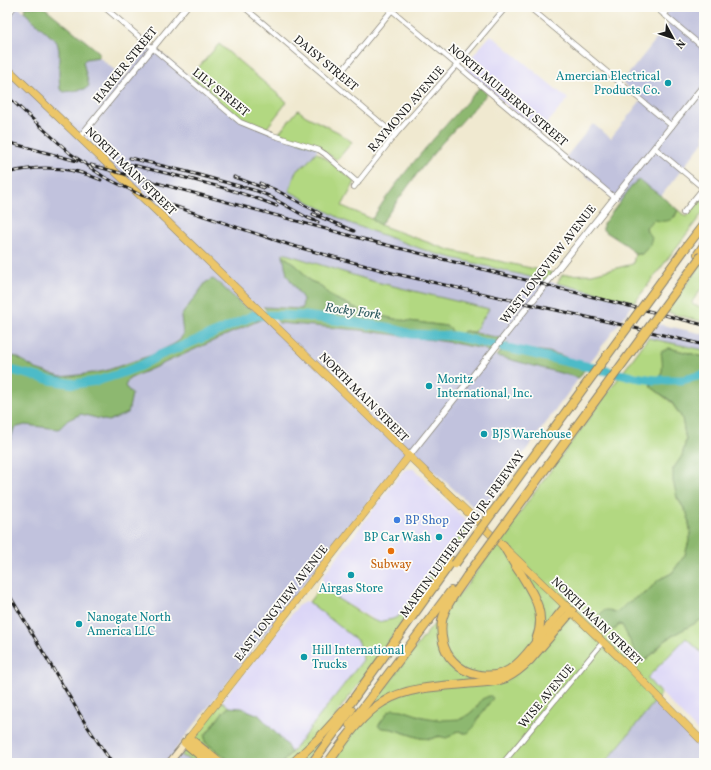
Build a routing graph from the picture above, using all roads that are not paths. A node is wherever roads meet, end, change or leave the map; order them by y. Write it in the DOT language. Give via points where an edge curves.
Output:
graph roads {
  1 [pos="14,7"];
  2 [pos="104,7"];
  3 [pos="186,7"];
  4 [pos="244,7"];
  5 [pos="506,7"];
  6 [pos="529,7"];
  7 [pos="655,7"];
  8 [pos="671,7"];
  9 [pos="390,9"];
  10 [pos="664,15"];
  11 [pos="7,16"];
  12 [pos="153,48"];
  13 [pos="704,48"];
  14 [pos="457,65"];
  15 [pos="7,68"];
  16 [pos="333,82"];
  17 [pos="704,85"];
  18 [pos="672,126"];
  19 [pos="395,135"];
  20 [pos="80,137"];
  21 [pos="654,148"];
  22 [pos="358,182"];
  23 [pos="354,187"];
  24 [pos="703,188"];
  25 [pos="615,198"];
  26 [pos="683,213"];
  27 [pos="702,226"];
  28 [pos="704,245"];
  29 [pos="701,253"];
  30 [pos="409,456"];
  31 [pos="503,545"];
  32 [pos="453,562"];
  33 [pos="466,575"];
  34 [pos="569,609"];
  35 [pos="603,642"];
  36 [pos="532,647"];
  37 [pos="187,741"];
  38 [pos="704,743"];
  39 [pos="169,763"];
  40 [pos="209,763"];
  41 [pos="220,763"];
  42 [pos="293,763"];
  43 [pos="312,763"];
  44 [pos="323,763"];
  45 [pos="328,763"];
  46 [pos="503,763"];
  1 -- 11 [label="street"];
  2 -- 12 [label="street, LILY STREET"];
  3 -- 12 [label="street, HARKER STREET"];
  4 -- 16 [label="street, DAISY STREET"];
  5 -- 14 [label="street, RAYMOND AVENUE"];
  6 -- 18 [label="street"];
  7 -- 10 [label="street"];
  8 -- 10 [label="street"];
  9 -- 14 [label="street, NORTH MULBERRY STREET"];
  9 -- 16 [label="street"];
  10 -- 13 [label="street"];
  12 -- 20 [label="street, HARKER STREET"];
  12 -- 22 [label="street, LILY STREET" via="240,122 319,150"];
  14 -- 19 [label="street, RAYMOND AVENUE"];
  14 -- 25 [label="street, NORTH MULBERRY STREET"];
  15 -- 20 [label="main road, NORTH MAIN STREET"];
  16 -- 19 [label="street, DAISY STREET"];
  17 -- 18 [label="street, WEST LONGVIEW AVENUE"];
  18 -- 21 [label="street, WEST LONGVIEW AVENUE"];
  19 -- 22 [label="street, RAYMOND AVENUE"];
  20 -- 30 [label="main road, NORTH MAIN STREET"];
  21 -- 24 [label="street"];
  21 -- 25 [label="street, WEST LONGVIEW AVENUE"];
  22 -- 23 [label="street, RAYMOND AVENUE"];
  24 -- 26 [label="street"];
  25 -- 30 [label="street, WEST LONGVIEW AVENUE"];
  27 -- 32 [label="highway, MARTIN LUTHER KING JR. FREEWAY, bridge"];
  28 -- 29 [label="highway, MARTIN LUTHER KING JR. FREEWAY"];
  29 -- 33 [label="highway, MARTIN LUTHER KING JR. FREEWAY"];
  30 -- 31 [label="main road, NORTH MAIN STREET"];
  30 -- 37 [label="main road, EAST LONGVIEW AVENUE"];
  31 -- 34 [label="main road, NORTH MAIN STREET"];
  31 -- 36 [label="highway" via="538,607 540,628"];
  32 -- 42 [label="highway" via="349,705"];
  32 -- 43 [label="highway, MARTIN LUTHER KING JR. FREEWAY"];
  33 -- 36 [label="highway" via="442,619 442,640 453,661 471,672 482,675 500,674 520,662"];
  33 -- 44 [label="highway, MARTIN LUTHER KING JR. FREEWAY"];
  34 -- 35 [label="main road, NORTH MAIN STREET"];
  34 -- 36 [label="highway"];
  34 -- 45 [label="highway" via="530,660 511,676 493,682 409,691 393,696 368,712"];
  35 -- 38 [label="main road, NORTH MAIN STREET"];
  35 -- 46 [label="street, WISE AVENUE"];
  37 -- 39 [label="main road, EAST LONGVIEW AVENUE"];
  37 -- 40 [label="highway"];
  37 -- 41 [label="highway"];
}
